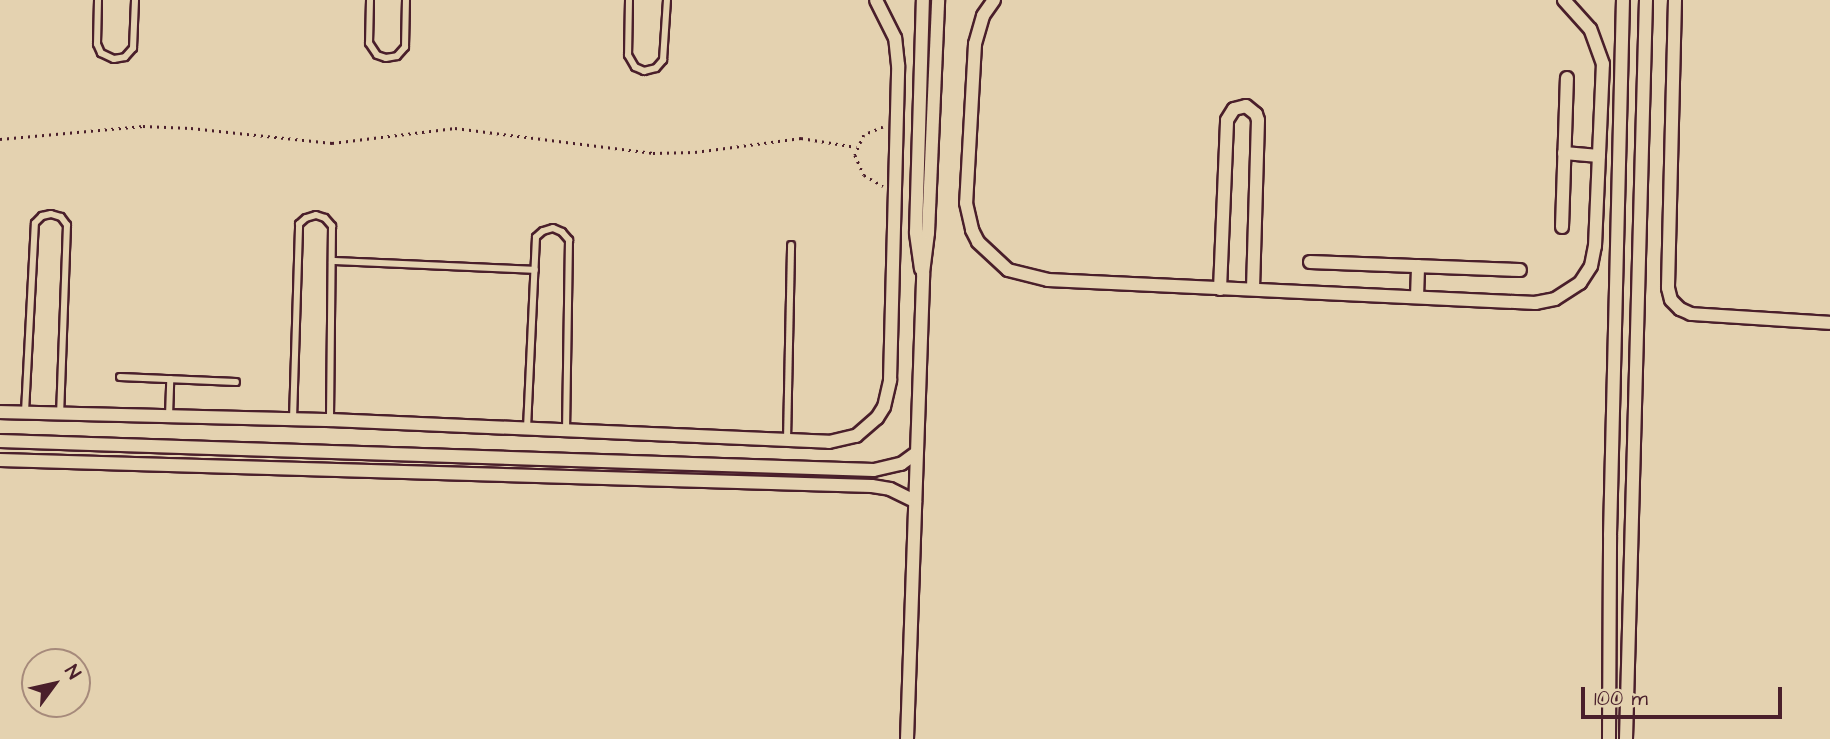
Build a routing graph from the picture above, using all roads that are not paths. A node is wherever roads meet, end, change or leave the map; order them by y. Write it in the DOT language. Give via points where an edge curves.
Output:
graph roads {
  1 [pos="98,0"];
  2 [pos="135,0"];
  3 [pos="370,0"];
  4 [pos="406,0"];
  5 [pos="629,0"];
  6 [pos="667,0"];
  7 [pos="876,0"];
  8 [pos="923,0"];
  9 [pos="938,0"];
  10 [pos="994,0"];
  11 [pos="1563,0"];
  12 [pos="1623,0"];
  13 [pos="1646,0"];
  14 [pos="1675,0"];
  15 [pos="1567,78"];
  16 [pos="1564,153"];
  17 [pos="1600,156"];
  18 [pos="1562,227"];
  19 [pos="791,245"];
  20 [pos="332,261"];
  21 [pos="1310,262"];
  22 [pos="1418,266"];
  23 [pos="535,270"];
  24 [pos="1520,270"];
  25 [pos="923,273"];
  26 [pos="1220,289"];
  27 [pos="1253,289"];
  28 [pos="1417,297"];
  29 [pos="1830,323"];
  30 [pos="120,377"];
  31 [pos="170,379"];
  32 [pos="236,382"];
  33 [pos="0,412"];
  34 [pos="25,413"];
  35 [pos="60,414"];
  36 [pos="169,416"];
  37 [pos="293,419"];
  38 [pos="330,420"];
  39 [pos="527,428"];
  40 [pos="566,429"];
  41 [pos="787,440"];
  42 [pos="0,441"];
  43 [pos="916,453"];
  44 [pos="0,460"];
  45 [pos="915,501"];
  46 [pos="907,739"];
  47 [pos="1608,739"];
  48 [pos="1626,739"];
  1 -- 2 [label="lane" via="97,44 101,53 114,59 125,57 133,48"];
  3 -- 4 [label="lane" via="369,43 373,52 386,58 397,56 405,47"];
  5 -- 6 [label="lane" via="628,55 635,67 644,71 663,60"];
  7 -- 41 [label="street" via="898,51 890,380 884,407 867,428 843,440"];
  8 -- 25 [label="street" via="916,232"];
  9 -- 25 [label="street"];
  10 -- 26 [label="street" via="983,16 975,44 966,203 972,230 986,253 1008,270 1034,279"];
  11 -- 17 [label="street" via="1590,29 1600,52"];
  12 -- 47 [label="street"];
  13 -- 48 [label="street"];
  14 -- 29 [label="street" via="1671,300 1691,314"];
  15 -- 16 [label="street"];
  16 -- 17 [label="street"];
  16 -- 18 [label="street"];
  17 -- 28 [label="street" via="1594,256 1586,275 1572,290 1535,303"];
  19 -- 41 [label="lane"];
  20 -- 23 [label="lane"];
  20 -- 37 [label="lane" via="332,226 321,216 306,218 299,225"];
  20 -- 38 [label="lane"];
  21 -- 22 [label="street"];
  22 -- 24 [label="street"];
  22 -- 28 [label="street"];
  23 -- 39 [label="lane"];
  23 -- 40 [label="lane" via="536,237 548,229 562,232 569,240"];
  25 -- 43 [label="street"];
  26 -- 27 [label="street"];
  26 -- 27 [label="street" via="1227,120 1234,108 1246,106 1258,120"];
  27 -- 28 [label="street"];
  30 -- 31 [label="lane"];
  31 -- 32 [label="lane"];
  31 -- 36 [label="lane"];
  33 -- 34 [label="street"];
  34 -- 35 [label="street"];
  34 -- 35 [label="lane" via="35,223 51,214 67,225"];
  35 -- 36 [label="street"];
  36 -- 37 [label="street"];
  37 -- 38 [label="street"];
  38 -- 39 [label="street"];
  39 -- 40 [label="street"];
  40 -- 41 [label="street"];
  42 -- 43 [label="street" via="874,470 901,464"];
  43 -- 45 [label="street"];
  44 -- 45 [label="street" via="872,486"];
  45 -- 46 [label="street"];
}
